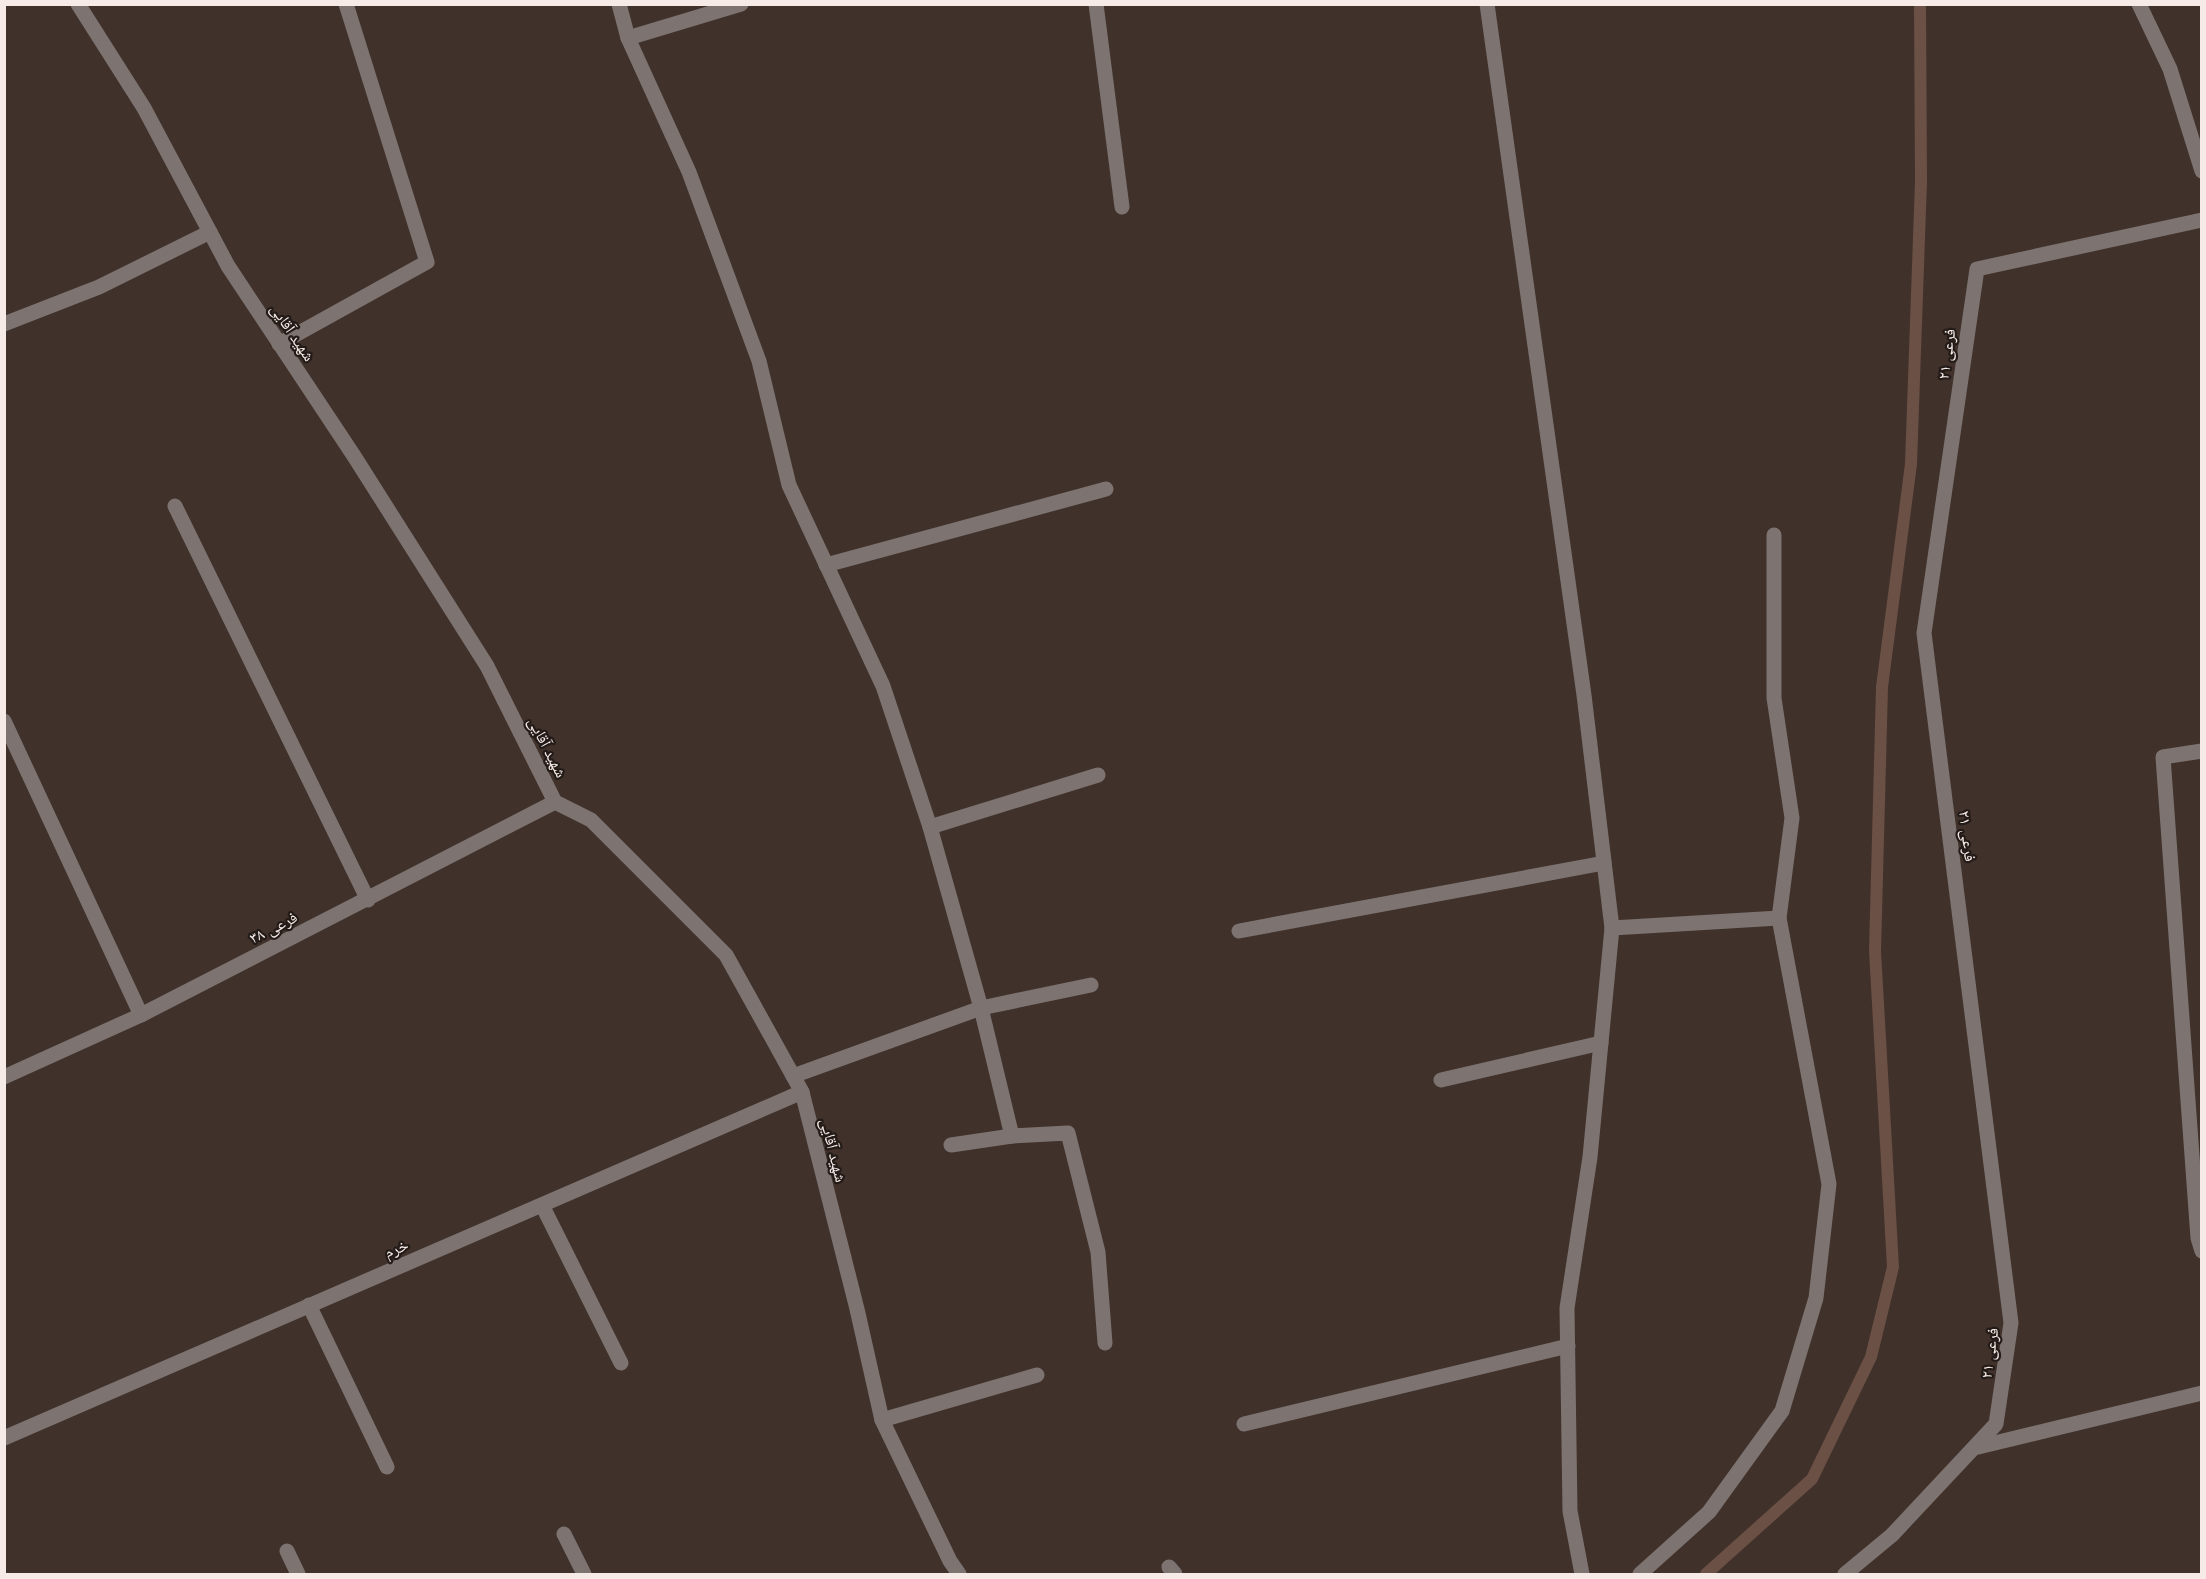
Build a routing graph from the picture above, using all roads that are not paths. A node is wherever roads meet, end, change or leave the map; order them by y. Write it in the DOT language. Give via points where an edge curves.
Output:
graph roads {
  1 [pos="78,4"];
  2 [pos="346,4"];
  3 [pos="619,4"];
  4 [pos="741,4"];
  5 [pos="1096,4"];
  6 [pos="1487,4"];
  7 [pos="2139,4"];
  8 [pos="628,38"];
  9 [pos="2202,171"];
  10 [pos="1122,207"];
  11 [pos="2202,220"];
  12 [pos="210,232"];
  13 [pos="4,324"];
  14 [pos="279,344"];
  15 [pos="1106,489"];
  16 [pos="175,506"];
  17 [pos="1774,535"];
  18 [pos="826,565"];
  19 [pos="4,721"];
  20 [pos="2202,752"];
  21 [pos="1098,775"];
  22 [pos="555,802"];
  23 [pos="930,827"];
  24 [pos="1604,863"];
  25 [pos="368,900"];
  26 [pos="1779,918"];
  27 [pos="1612,928"];
  28 [pos="1239,931"];
  29 [pos="1090,985"];
  30 [pos="981,1008"];
  31 [pos="141,1015"];
  32 [pos="1601,1043"];
  33 [pos="793,1076"];
  34 [pos="4,1077"];
  35 [pos="1441,1080"];
  36 [pos="802,1092"];
  37 [pos="1012,1136"];
  38 [pos="951,1145"];
  39 [pos="542,1205"];
  40 [pos="2202,1251"];
  41 [pos="309,1305"];
  42 [pos="1105,1343"];
  43 [pos="1568,1346"];
  44 [pos="621,1363"];
  45 [pos="1037,1375"];
  46 [pos="2202,1393"];
  47 [pos="882,1420"];
  48 [pos="1244,1424"];
  49 [pos="4,1438"];
  50 [pos="1974,1448"];
  51 [pos="387,1467"];
  52 [pos="564,1534"];
  53 [pos="286,1551"];
  54 [pos="298,1575"];
  55 [pos="584,1575"];
  56 [pos="959,1575"];
  57 [pos="1582,1575"];
  58 [pos="1640,1575"];
  59 [pos="1845,1575"];
  1 -- 12 [label="street, شهید آقایی" via="144,108"];
  2 -- 14 [label="street" via="427,262"];
  3 -- 8 [label="street"];
  4 -- 8 [label="street"];
  5 -- 10 [label="street"];
  6 -- 24 [label="street"];
  7 -- 9 [label="street" via="2170,69"];
  8 -- 18 [label="street" via="689,172 759,361 789,485"];
  11 -- 50 [label="street, فرعی ۲۱" via="1977,269 1924,633 2012,1323 1996,1424"];
  12 -- 13 [label="street" via="99,287"];
  12 -- 14 [label="street, شهید آقایی"];
  14 -- 22 [label="street, شهید آقایی" via="486,666"];
  15 -- 18 [label="street"];
  16 -- 25 [label="street"];
  17 -- 26 [label="street" via="1774,699 1792,818"];
  18 -- 23 [label="street" via="883,686"];
  19 -- 31 [label="street"];
  20 -- 40 [label="street" via="2163,757"];
  21 -- 23 [label="street"];
  22 -- 25 [label="street, فرعی ۳۸"];
  22 -- 33 [label="street, شهید آقایی" via="591,820 726,955"];
  23 -- 30 [label="street"];
  24 -- 27 [label="street"];
  24 -- 28 [label="street"];
  25 -- 31 [label="street, فرعی ۳۸"];
  26 -- 27 [label="street"];
  26 -- 58 [label="street" via="1829,1184 1816,1298 1782,1411 1709,1512"];
  27 -- 32 [label="street"];
  29 -- 30 [label="street"];
  30 -- 33 [label="street"];
  30 -- 37 [label="street"];
  31 -- 34 [label="street, فرعی ۳۸"];
  32 -- 35 [label="street"];
  32 -- 43 [label="street" via="1590,1157 1567,1308"];
  33 -- 36 [label="street, شهید آقایی"];
  36 -- 39 [label="street, خرم"];
  36 -- 47 [label="street, شهید آقایی"];
  37 -- 38 [label="street"];
  37 -- 42 [label="street" via="1068,1133 1098,1252"];
  39 -- 41 [label="street, خرم"];
  39 -- 44 [label="street"];
  41 -- 49 [label="street, خرم"];
  41 -- 51 [label="street"];
  43 -- 48 [label="street"];
  43 -- 57 [label="street" via="1570,1511"];
  45 -- 47 [label="street"];
  46 -- 50 [label="street"];
  47 -- 56 [label="street, شهید آقایی"];
  50 -- 59 [label="street, فرعی ۲۱" via="1892,1535"];
  52 -- 55 [label="street"];
  53 -- 54 [label="street"];
}
